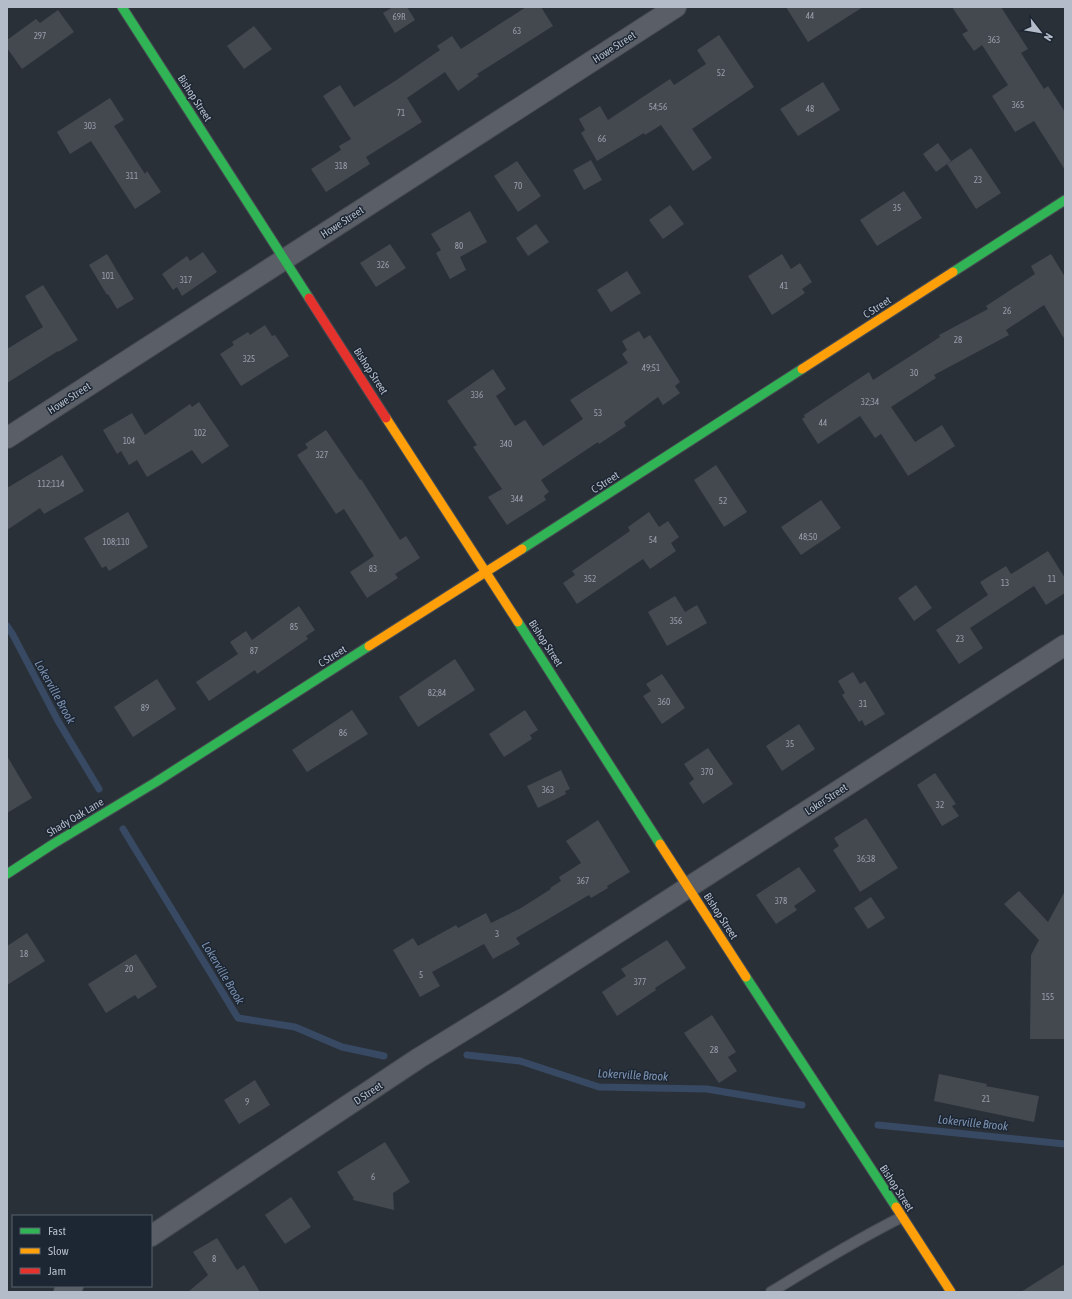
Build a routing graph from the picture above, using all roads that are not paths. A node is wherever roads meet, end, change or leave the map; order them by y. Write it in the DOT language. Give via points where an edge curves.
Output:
graph roads {
  1 [pos="122,7"];
  2 [pos="676,7"];
  3 [pos="1065,200"];
  4 [pos="284,259"];
  5 [pos="7,438"];
  6 [pos="486,572"];
  7 [pos="1065,645"];
  8 [pos="156,782"];
  9 [pos="7,874"];
  10 [pos="688,887"];
  11 [pos="586,952"];
  12 [pos="902,1217"];
  13 [pos="152,1235"];
  14 [pos="771,1292"];
  15 [pos="951,1292"];
  1 -- 4 [label="street, Bishop Street"];
  2 -- 4 [label="street, Howe Street"];
  3 -- 6 [label="street, C Street"];
  4 -- 5 [label="street, Howe Street"];
  4 -- 6 [label="street, Bishop Street"];
  6 -- 8 [label="street, C Street"];
  6 -- 10 [label="street, Bishop Street"];
  7 -- 10 [label="street, Loker Street"];
  8 -- 9 [label="street, Shady Oak Lane"];
  10 -- 11 [label="street, Loker Street"];
  10 -- 12 [label="street, Bishop Street"];
  11 -- 13 [label="street, D Street" via="419,1058"];
  12 -- 14 [label="lane"];
  12 -- 15 [label="street, Bishop Street"];
}
